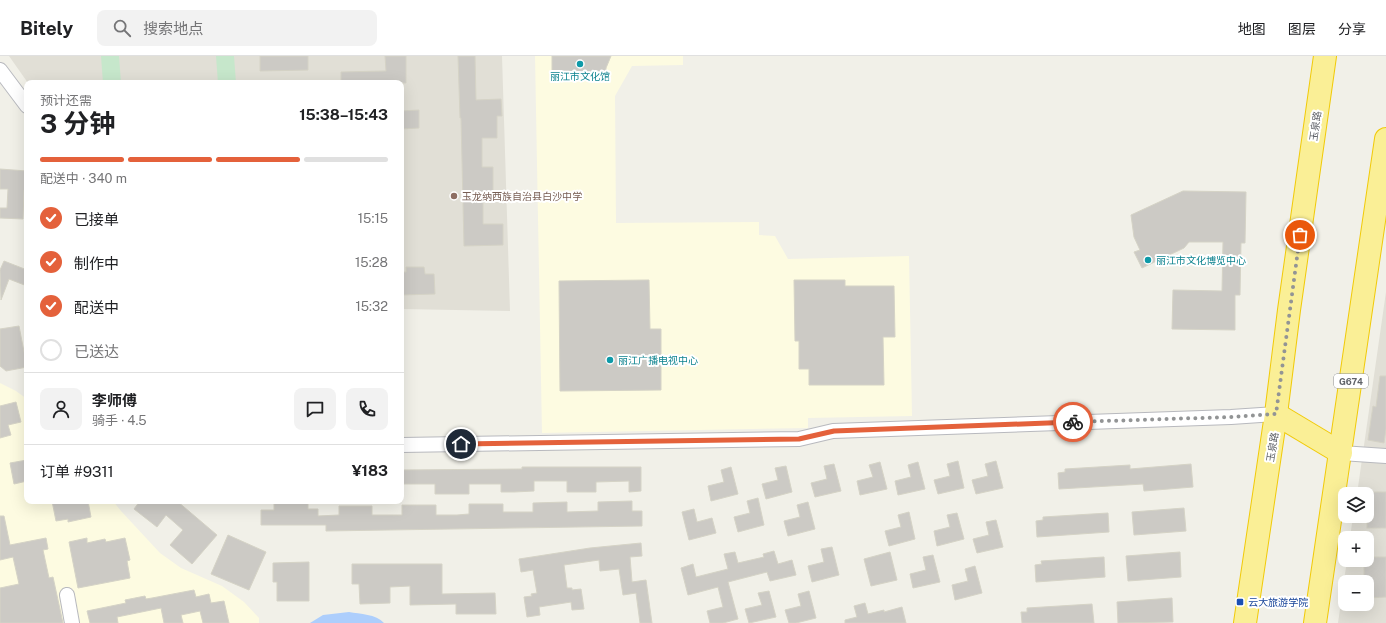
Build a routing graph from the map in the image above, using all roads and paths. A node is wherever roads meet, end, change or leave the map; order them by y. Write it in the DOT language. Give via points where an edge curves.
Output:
graph roads {
  1 [pos="1325,56"];
  2 [pos="0,70"];
  3 [pos="24,102"];
  4 [pos="1386,139"];
  5 [pos="1276,414"];
  6 [pos="404,445"];
  7 [pos="1340,453"];
  8 [pos="1386,456"];
  9 [pos="67,595"];
  10 [pos="72,623"];
  11 [pos="1245,623"];
  12 [pos="1315,623"];
  1 -- 5 [label="highway, 玉泉路"];
  2 -- 3 [label="street"];
  4 -- 7 [label="highway, G674"];
  5 -- 6 [label="street" via="834,431 799,439"];
  5 -- 7 [label="highway"];
  5 -- 11 [label="highway, 玉泉路"];
  7 -- 8 [label="street"];
  7 -- 12 [label="highway, G674"];
  9 -- 10 [label="street"];
}
